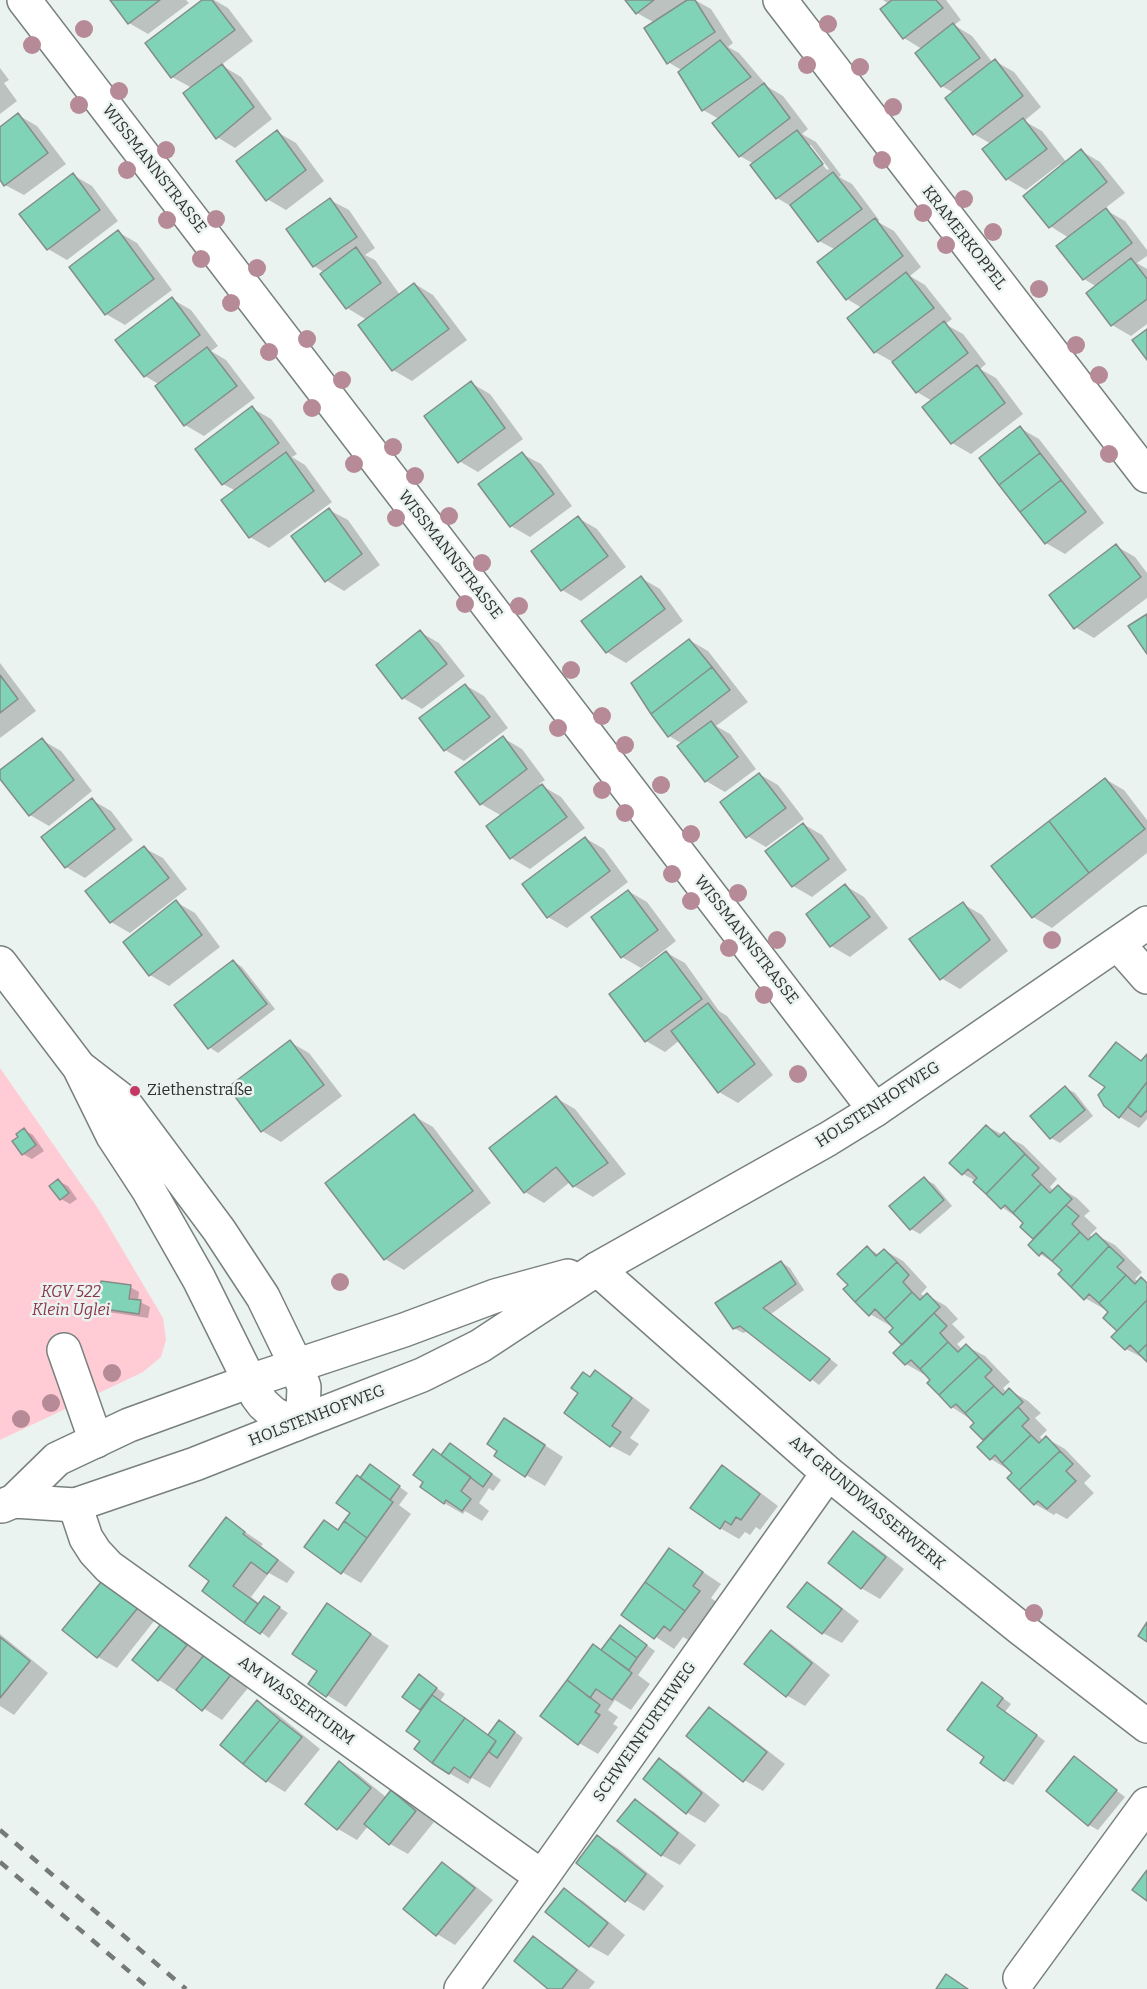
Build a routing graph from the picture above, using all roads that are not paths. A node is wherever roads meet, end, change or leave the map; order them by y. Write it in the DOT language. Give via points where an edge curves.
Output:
graph roads {
  1 [pos="24,0"];
  2 [pos="780,0"];
  3 [pos="1147,476"];
  4 [pos="1147,923"];
  5 [pos="1118,944"];
  6 [pos="0,963"];
  7 [pos="1147,977"];
  8 [pos="79,1067"];
  9 [pos="875,1110"];
  10 [pos="597,1269"];
  11 [pos="63,1350"];
  12 [pos="296,1365"];
  13 [pos="250,1381"];
  14 [pos="296,1424"];
  15 [pos="96,1441"];
  16 [pos="828,1473"];
  17 [pos="7,1504"];
  18 [pos="75,1505"];
  19 [pos="1147,1726"];
  20 [pos="1147,1804"];
  21 [pos="542,1877"];
  22 [pos="1020,1978"];
  23 [pos="461,1989"];
  1 -- 9 [label="street, WISSMANNSTRASSE"];
  2 -- 3 [label="street, KRAMERKOPPEL"];
  4 -- 5 [label="street, HOLSTENHOFWEG"];
  5 -- 7 [label="street"];
  5 -- 9 [label="street, HOLSTENHOFWEG"];
  6 -- 8 [label="street"];
  8 -- 12 [label="street" via="123,1101 219,1230 263,1297"];
  8 -- 13 [label="street" via="113,1136 199,1279"];
  9 -- 10 [label="street, HOLSTENHOFWEG"];
  10 -- 12 [label="street, HOLSTENHOFWEG" via="495,1296"];
  10 -- 14 [label="street, HOLSTENHOFWEG" via="480,1346 422,1375"];
  10 -- 16 [label="street, AM GRUNDWASSERWERK"];
  11 -- 15 [label="street"];
  12 -- 13 [label="street, HOLSTENHOFWEG"];
  12 -- 14 [label="street" via="305,1396"];
  13 -- 14 [label="street" via="267,1409"];
  13 -- 15 [label="street, HOLSTENHOFWEG"];
  14 -- 18 [label="street, HOLSTENHOFWEG"];
  15 -- 17 [label="street, HOLSTENHOFWEG" via="57,1459"];
  16 -- 19 [label="street, AM GRUNDWASSERWERK"];
  16 -- 21 [label="street, SCHWEINFURTHWEG"];
  17 -- 18 [label="street, HOLSTENHOFWEG"];
  18 -- 21 [label="street, AM WASSERTURM" via="86,1538 109,1567"];
  20 -- 22 [label="street"];
  21 -- 23 [label="street, SCHWEINFURTHWEG"];
}
